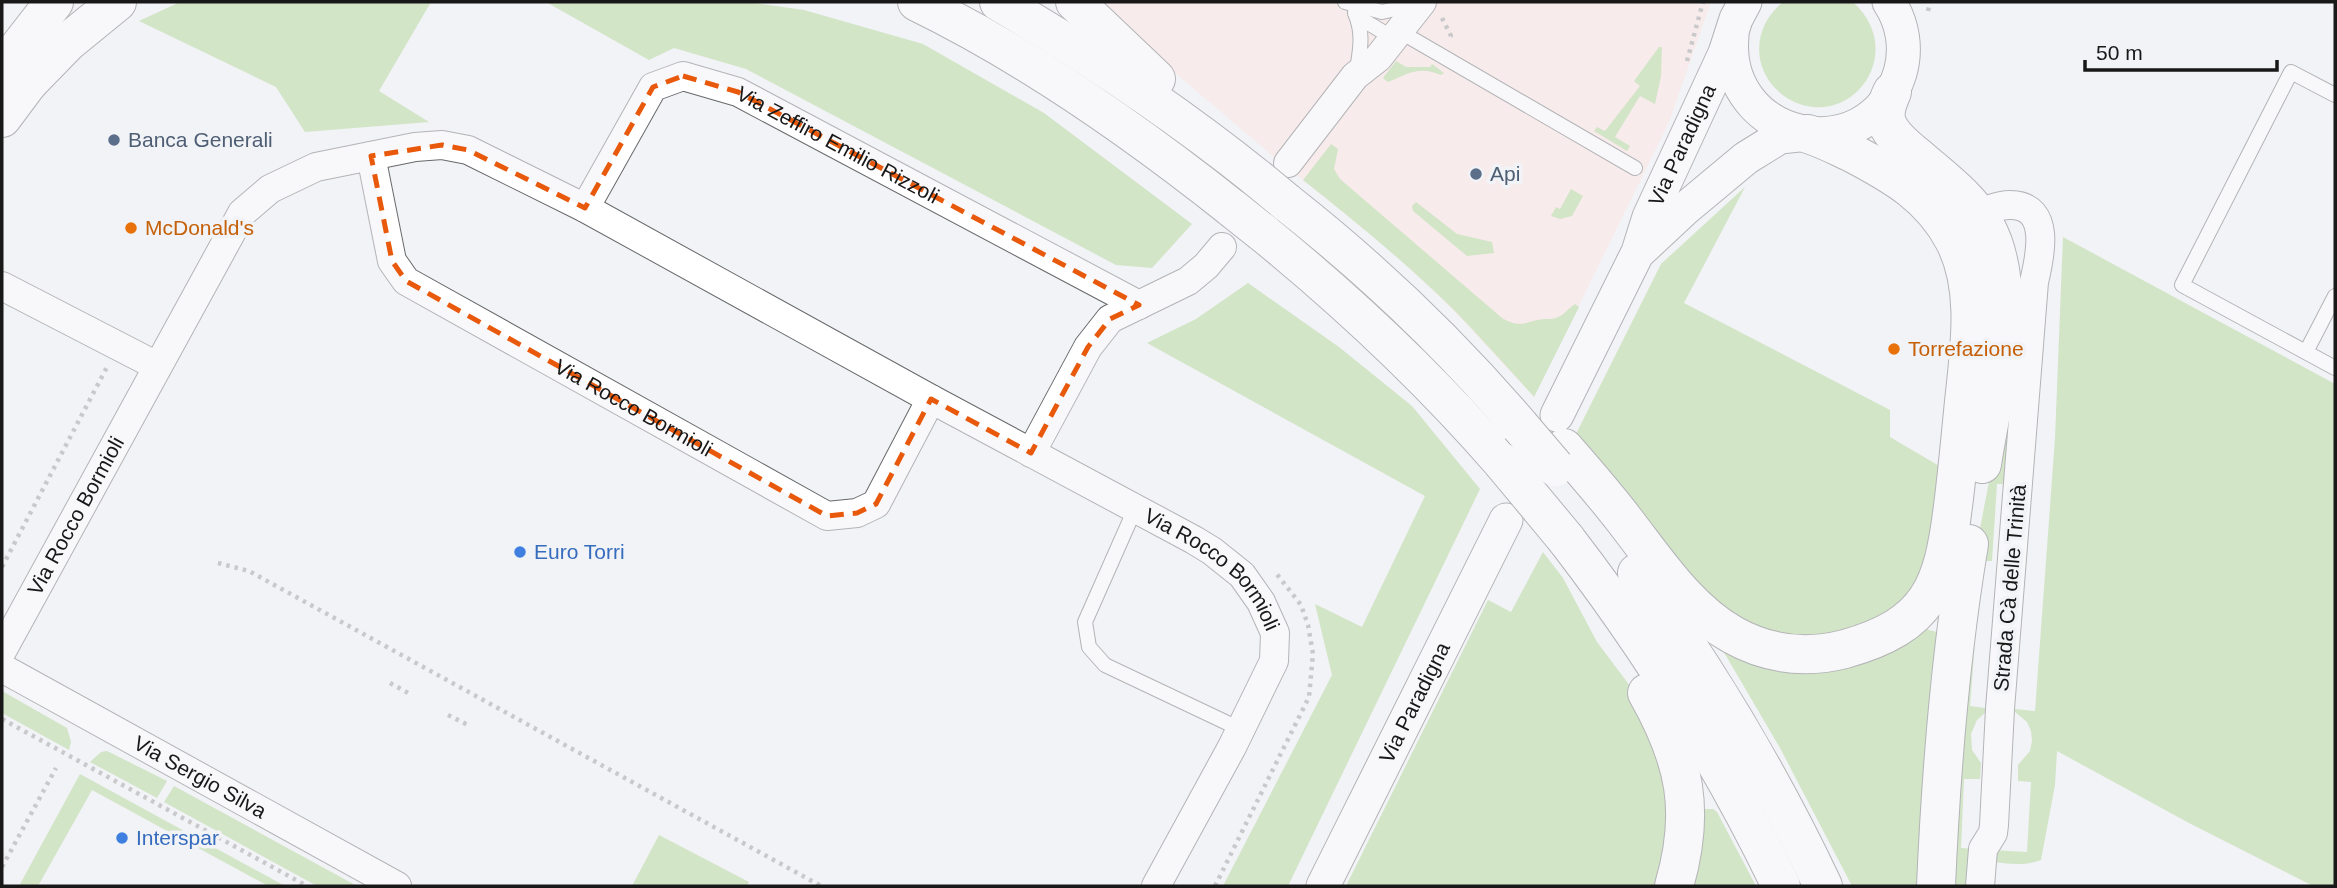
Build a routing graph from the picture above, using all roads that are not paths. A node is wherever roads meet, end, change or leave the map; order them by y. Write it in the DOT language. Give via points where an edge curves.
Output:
graph roads {
  1 [pos="54,2"];
  2 [pos="89,2"];
  3 [pos="117,2"];
  4 [pos="890,2"];
  5 [pos="917,2"];
  6 [pos="999,2"];
  7 [pos="1075,2"];
  8 [pos="1405,2"];
  9 [pos="1422,2"];
  10 [pos="1745,2"];
  11 [pos="1889,2"];
  12 [pos="1914,2"];
  13 [pos="1349,6"];
  14 [pos="1732,18"];
  15 [pos="1396,34"];
  16 [pos="982,37"];
  17 [pos="1903,51"];
  18 [pos="15,76"];
  19 [pos="1355,76"];
  20 [pos="1892,92"];
  21 [pos="2335,95"];
  22 [pos="2,118"];
  23 [pos="1808,134"];
  24 [pos="371,156"];
  25 [pos="1635,168"];
  26 [pos="1272,182"];
  27 [pos="585,208"];
  28 [pos="1956,212"];
  29 [pos="1222,247"];
  30 [pos="1636,258"];
  31 [pos="1999,262"];
  32 [pos="2,286"];
  33 [pos="2034,286"];
  34 [pos="2335,296"];
  35 [pos="1139,305"];
  36 [pos="2306,352"];
  37 [pos="157,366"];
  38 [pos="2335,368"];
  39 [pos="931,399"];
  40 [pos="1545,433"];
  41 [pos="1031,453"];
  42 [pos="1135,509"];
  43 [pos="1506,520"];
  44 [pos="1566,539"];
  45 [pos="2,651"];
  46 [pos="2,667"];
  47 [pos="1240,729"];
  48 [pos="397,886"];
  49 [pos="1156,886"];
  50 [pos="1323,886"];
  51 [pos="1674,886"];
  52 [pos="1781,886"];
  53 [pos="1823,886"];
  54 [pos="1936,886"];
  55 [pos="1980,886"];
  1 -- 18 [label="main road"];
  2 -- 18 [label="main road"];
  3 -- 18 [label="main road" via="68,42"];
  4 -- 16 [label="main road"];
  5 -- 16 [label="main road"];
  6 -- 26 [label="main road"];
  7 -- 26 [label="main road"];
  8 -- 13 [label="lane" via="1382,12"];
  9 -- 15 [label="street"];
  10 -- 14 [label="street, Via Paradigna" via="1736,19"];
  11 -- 17 [label="street, Via Paradigna" via="1900,23"];
  12 -- 17 [label="street, Via Paradigna"];
  13 -- 15 [label="lane"];
  13 -- 19 [label="lane" via="1362,45"];
  14 -- 23 [label="street, Via Paradigna" via="1732,61 1748,100 1781,126"];
  14 -- 30 [label="street, Via Paradigna" via="1725,53 1648,217"];
  15 -- 19 [label="street" via="1378,58"];
  15 -- 25 [label="lane"];
  16 -- 44 [label="main road, bridge" via="1104,113 1327,286 1437,391"];
  17 -- 20 [label="street, Via Paradigna"];
  18 -- 22 [label="main road"];
  19 -- 26 [label="street"];
  20 -- 23 [label="street, Via Paradigna" via="1863,122 1837,132"];
  20 -- 28 [label="main road" via="1886,112 1889,127"];
  21 -- 36 [label="lane" via="2291,72 2182,285"];
  23 -- 28 [label="main road" via="1899,178 1921,197"];
  23 -- 30 [label="street, Via Paradigna" via="1780,138 1746,158"];
  24 -- 27 [label="street, Via Rocco Bormioli" via="442,145 468,150"];
  24 -- 37 [label="street, Via Rocco Bormioli" via="316,167 270,189 242,213"];
  24 -- 39 [label="street, Via Rocco Bormioli" via="391,261 406,281 827,516 857,513 877,503"];
  26 -- 40 [label="main road" via="1470,371"];
  27 -- 35 [label="street, Via Zeffiro Emilio Rizzoli" via="653,87 683,76 738,92"];
  27 -- 39 [label="street, Via Rocco Bormioli"];
  28 -- 31 [label="main road" via="1986,227"];
  28 -- 33 [label="street, Strada Cà delle Trinità" via="2002,205 2027,209 2039,230 2041,250"];
  28 -- 40 [label="main road" via="1959,251 1967,277 1969,343 1948,547 1942,570 1924,603 1897,626 1848,648 1805,655 1760,648 1731,634 1681,591"];
  29 -- 35 [label="street" via="1188,281"];
  30 -- 40 [label="street, Via Paradigna"];
  31 -- 33 [label="street" via="2025,270"];
  31 -- 54 [label="main road" via="2003,293 2000,340 1951,662"];
  32 -- 37 [label="street"];
  33 -- 55 [label="street, Strada Cà delle Trinità" via="1994,825 1983,849"];
  34 -- 36 [label="lane"];
  35 -- 41 [label="street" via="1110,319 1088,347"];
  36 -- 38 [label="lane"];
  37 -- 45 [label="street, Via Rocco Bormioli"];
  39 -- 41 [label="street, Via Rocco Bormioli"];
  40 -- 53 [label="main road" via="1694,656 1767,778"];
  41 -- 42 [label="street, Via Rocco Bormioli"];
  42 -- 47 [label="street, Via Rocco Bormioli" via="1212,551 1242,575 1261,603 1275,633 1275,662"];
  42 -- 47 [label="lane" via="1084,622 1089,647 1105,665"];
  43 -- 50 [label="street, Via Paradigna"];
  44 -- 51 [label="main road" via="1675,750 1683,778 1685,814"];
  44 -- 52 [label="main road" via="1633,630 1692,723"];
  46 -- 48 [label="street, Via Sergio Silva"];
  47 -- 49 [label="street, Via Rocco Bormioli"];
}
